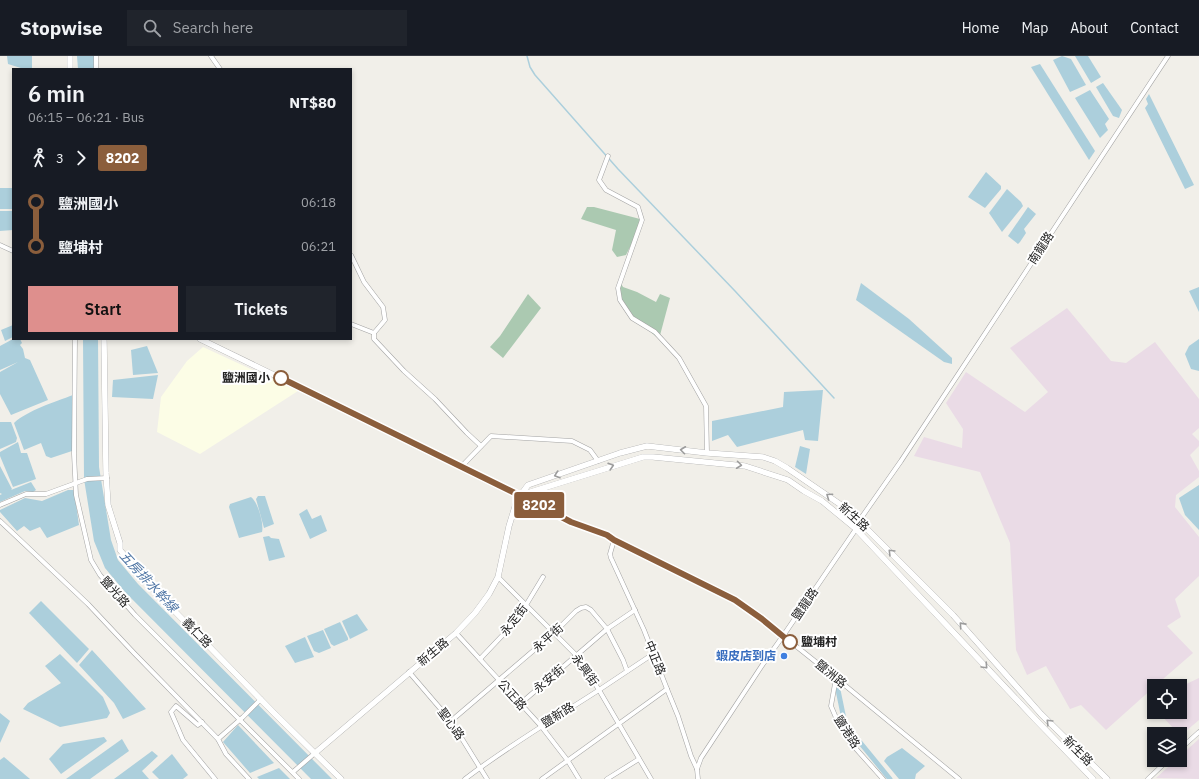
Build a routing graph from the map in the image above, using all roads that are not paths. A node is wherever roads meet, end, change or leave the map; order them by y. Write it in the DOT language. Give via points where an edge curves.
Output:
graph roads {
  1 [pos="70,56"];
  2 [pos="96,56"];
  3 [pos="211,56"];
  4 [pos="1168,56"];
  5 [pos="70,68"];
  6 [pos="96,68"];
  7 [pos="219,68"];
  8 [pos="608,156"];
  9 [pos="0,245"];
  10 [pos="12,251"];
  11 [pos="352,257"];
  12 [pos="352,324"];
  13 [pos="374,333"];
  14 [pos="75,340"];
  15 [pos="104,340"];
  16 [pos="202,340"];
  17 [pos="915,440"];
  18 [pos="481,446"];
  19 [pos="707,453"];
  20 [pos="598,461"];
  21 [pos="462,466"];
  22 [pos="105,478"];
  23 [pos="76,482"];
  24 [pos="521,496"];
  25 [pos="0,505"];
  26 [pos="0,521"];
  27 [pos="859,521"];
  28 [pos="856,529"];
  29 [pos="614,540"];
  30 [pos="498,577"];
  31 [pos="543,577"];
  32 [pos="527,605"];
  33 [pos="635,610"];
  34 [pos="607,629"];
  35 [pos="456,633"];
  36 [pos="554,634"];
  37 [pos="783,636"];
  38 [pos="652,654"];
  39 [pos="577,656"];
  40 [pos="480,659"];
  41 [pos="626,671"];
  42 [pos="409,672"];
  43 [pos="836,678"];
  44 [pos="499,680"];
  45 [pos="667,689"];
  46 [pos="599,690"];
  47 [pos="260,700"];
  48 [pos="520,704"];
  49 [pos="239,720"];
  50 [pos="451,721"];
  51 [pos="202,722"];
  52 [pos="619,724"];
  53 [pos="541,726"];
  54 [pos="1199,732"];
  55 [pos="218,739"];
  56 [pos="1187,743"];
  57 [pos="316,753"];
  58 [pos="639,759"];
  59 [pos="568,760"];
  60 [pos="481,767"];
  61 [pos="1161,767"];
  62 [pos="697,769"];
  63 [pos="293,772"];
  64 [pos="215,779"];
  65 [pos="249,779"];
  66 [pos="299,779"];
  67 [pos="341,779"];
  68 [pos="465,779"];
  69 [pos="487,779"];
  70 [pos="542,779"];
  71 [pos="579,779"];
  72 [pos="607,779"];
  73 [pos="651,779"];
  74 [pos="698,779"];
  75 [pos="884,779"];
  76 [pos="959,779"];
  77 [pos="1093,779"];
  78 [pos="1107,779"];
  79 [pos="1148,779"];
  1 -- 5 [label="street"];
  2 -- 6 [label="street"];
  3 -- 7 [label="street"];
  4 -- 17 [label="street, 南龍路"];
  8 -- 19 [label="street" via="600,180 606,190 638,207 642,220 618,288 620,300 632,318 655,332 679,358 706,406"];
  9 -- 10 [label="street"];
  11 -- 13 [label="street" via="364,282 383,307 386,320"];
  12 -- 13 [label="street"];
  13 -- 18 [label="street" via="374,339 384,350"];
  14 -- 23 [label="street, 鹽光路"];
  15 -- 22 [label="street, 義仁路"];
  16 -- 21 [label="street, 鹽洲路"];
  17 -- 27 [label="street, 鹽龍路"];
  18 -- 20 [label="street" via="491,436 572,441 590,450"];
  18 -- 21 [label="street"];
  19 -- 20 [label="street, 新生路, one-way" via="647,446"];
  27 -- 19 [label="street, 新生路, one-way" via="847,509 775,462 763,457"];
  20 -- 24 [label="street, 新生路, one-way" via="528,485"];
  21 -- 24 [label="street, 鹽洲路"];
  22 -- 23 [label="street" via="87,478"];
  22 -- 47 [label="street, 義仁路" via="108,505 120,550 154,590"];
  23 -- 25 [label="street" via="46,494 26,494"];
  23 -- 49 [label="street, 鹽光路" via="76,495 87,548 100,575"];
  24 -- 28 [label="street, 新生路, one-way" via="643,457 738,465 788,480 822,501"];
  24 -- 29 [label="street, 鹽洲路" via="571,522"];
  24 -- 30 [label="street, 新生路" via="513,513"];
  26 -- 51 [label="street" via="88,604"];
  27 -- 28 [label="street, 鹽龍路"];
  78 -- 27 [label="street, 新生路, one-way" via="1041,714 953,615"];
  28 -- 37 [label="street, 鹽龍路"];
  28 -- 77 [label="street, 新生路, one-way"];
  29 -- 33 [label="street, 中正路" via="611,558"];
  29 -- 37 [label="street, 鹽洲路" via="735,600"];
  30 -- 32 [label="street, 永興街"];
  30 -- 35 [label="street, 新生路" via="475,613"];
  31 -- 32 [label="street, 永定街"];
  32 -- 36 [label="street, 永興街"];
  32 -- 40 [label="street, 永定街" via="511,627"];
  33 -- 34 [label="street, 永安街"];
  33 -- 38 [label="street, 中正路"];
  34 -- 36 [label="street, 永平街" via="586,607 576,611"];
  34 -- 39 [label="street, 永安街"];
  34 -- 41 [label="street, 永平街"];
  35 -- 40 [label="street, 公正路"];
  35 -- 42 [label="street, 新生路"];
  36 -- 39 [label="street, 永興街"];
  36 -- 44 [label="street, 永平街"];
  37 -- 43 [label="street, 鹽洲路"];
  37 -- 62 [label="street, 鹽龍路" via="701,758"];
  38 -- 41 [label="street, 鹽新路"];
  38 -- 45 [label="street, 中正路"];
  39 -- 46 [label="street, 永興街"];
  39 -- 48 [label="street, 永安街"];
  40 -- 44 [label="street, 公正路"];
  41 -- 46 [label="street, 鹽新路"];
  42 -- 50 [label="street, 聖心路"];
  42 -- 57 [label="street, 新生路"];
  43 -- 75 [label="street, 鹽港路" via="832,706 837,720 849,741"];
  43 -- 76 [label="street, 鹽洲路"];
  44 -- 48 [label="street, 公正路"];
  44 -- 50 [label="street, 永平街"];
  45 -- 52 [label="street"];
  45 -- 62 [label="street, 中正路"];
  46 -- 52 [label="street, 永興街"];
  46 -- 53 [label="street, 鹽新路"];
  47 -- 49 [label="street"];
  47 -- 57 [label="street, 義仁路"];
  48 -- 53 [label="street, 公正路"];
  49 -- 55 [label="street"];
  49 -- 63 [label="street, 鹽光路"];
  50 -- 60 [label="street, 聖心路"];
  51 -- 55 [label="street"];
  51 -- 64 [label="street" via="198,725 176,706 171,712 183,740"];
  52 -- 58 [label="street, 永興街"];
  52 -- 59 [label="street"];
  53 -- 59 [label="street, 公正路"];
  53 -- 60 [label="street, 鹽新路"];
  54 -- 56 [label="street"];
  55 -- 65 [label="street" via="226,754"];
  57 -- 63 [label="street, 新生路"];
  57 -- 67 [label="street, 義仁路"];
  58 -- 72 [label="street"];
  58 -- 73 [label="street, 永興街"];
  59 -- 70 [label="street"];
  59 -- 71 [label="street, 公正路"];
  60 -- 68 [label="street, 鹽新路"];
  60 -- 69 [label="street, 聖心路"];
  61 -- 79 [label="street"];
  62 -- 74 [label="street, 中正路"];
  63 -- 66 [label="street, 鹽光路"];
}
